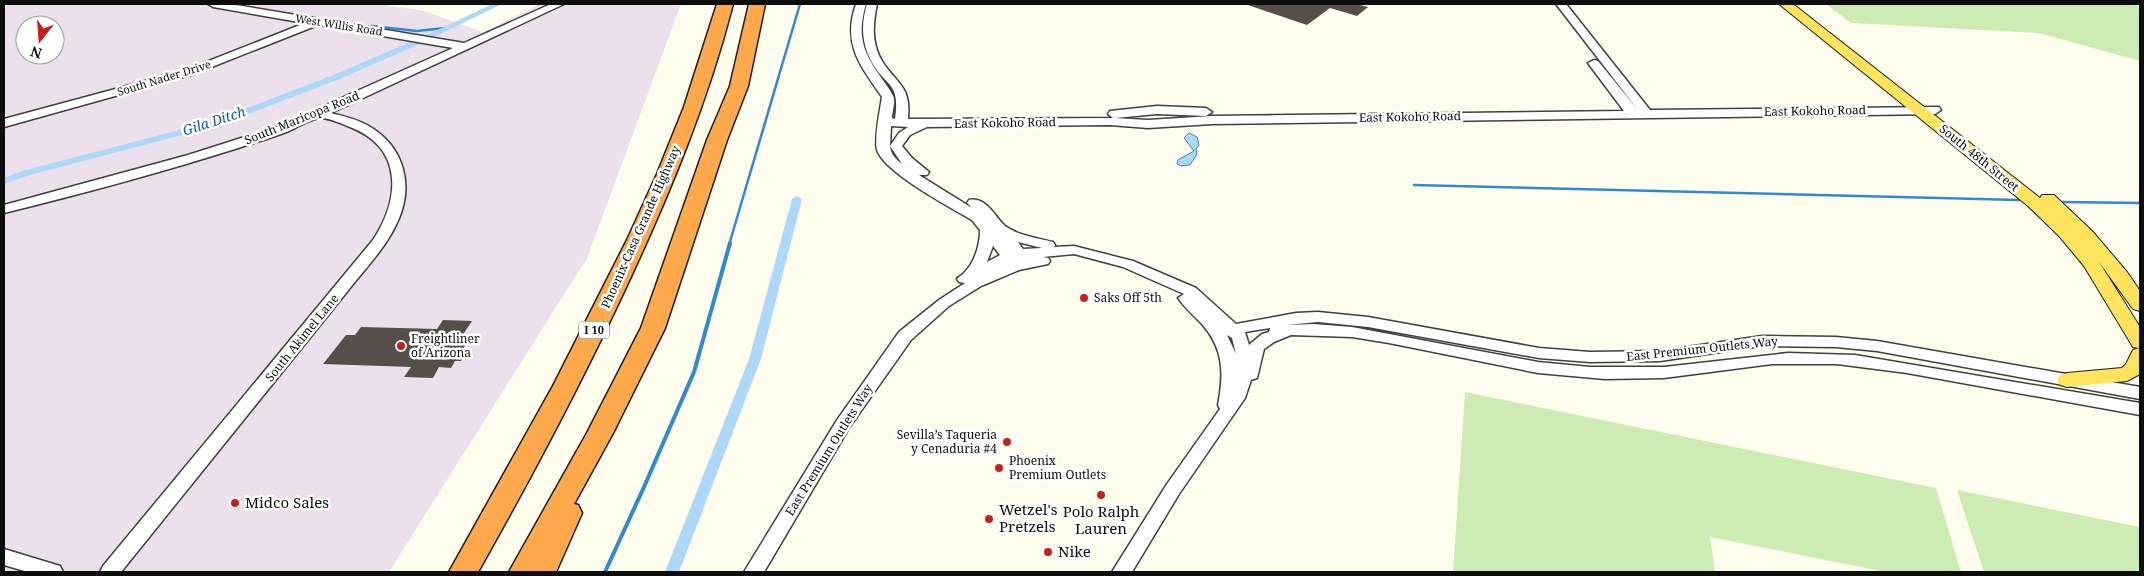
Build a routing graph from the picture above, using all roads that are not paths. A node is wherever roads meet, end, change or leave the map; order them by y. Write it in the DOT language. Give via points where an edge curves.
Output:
graph roads {
  1 [pos="213,4"];
  2 [pos="559,4"];
  3 [pos="712,4"];
  4 [pos="725,4"];
  5 [pos="757,4"];
  6 [pos="770,4"];
  7 [pos="1785,4"];
  8 [pos="1800,4"];
  9 [pos="866,5"];
  10 [pos="1555,5"];
  11 [pos="319,21"];
  12 [pos="465,47"];
  13 [pos="703,76"];
  14 [pos="739,86"];
  15 [pos="1922,106"];
  16 [pos="1637,110"];
  17 [pos="319,114"];
  18 [pos="1116,118"];
  19 [pos="886,119"];
  20 [pos="901,120"];
  21 [pos="4,123"];
  22 [pos="938,124"];
  23 [pos="4,209"];
  24 [pos="977,217"];
  25 [pos="1001,228"];
  26 [pos="1074,250"];
  27 [pos="1017,260"];
  28 [pos="1128,264"];
  29 [pos="964,279"];
  30 [pos="1177,285"];
  31 [pos="1199,298"];
  32 [pos="944,303"];
  33 [pos="2140,305"];
  34 [pos="1294,323"];
  35 [pos="1228,334"];
  36 [pos="2140,342"];
  37 [pos="1903,351"];
  38 [pos="2140,355"];
  39 [pos="1660,356"];
  40 [pos="1909,368"];
  41 [pos="1673,372"];
  42 [pos="2067,380"];
  43 [pos="2140,393"];
  44 [pos="1237,398"];
  45 [pos="2140,409"];
  46 [pos="1224,416"];
  47 [pos="600,433"];
  48 [pos="4,557"];
  49 [pos="53,572"];
  50 [pos="110,572"];
  51 [pos="463,572"];
  52 [pos="523,572"];
  53 [pos="542,572"];
  54 [pos="754,572"];
  55 [pos="1122,572"];
  1 -- 11 [label="street, West Willis Road"];
  2 -- 12 [label="street, South Maricopa Road"];
  3 -- 13 [label="highway"];
  4 -- 13 [label="highway, Phoenix-Casa Grande Highway / I 10"];
  5 -- 14 [label="highway"];
  6 -- 14 [label="highway"];
  7 -- 15 [label="main road, South 48th Street"];
  8 -- 15 [label="main road, South 48th Street"];
  9 -- 19 [label="street" via="856,16 855,36 864,62 888,97"];
  9 -- 20 [label="street" via="867,36 880,67 902,96"];
  10 -- 16 [label="street"];
  11 -- 12 [label="street, West Willis Road"];
  11 -- 21 [label="street, South Nader Drive" via="190,72"];
  12 -- 17 [label="street, South Maricopa Road"];
  13 -- 51 [label="highway, Phoenix-Casa Grande Highway / I 10" via="658,194 613,290"];
  14 -- 47 [label="highway" via="716,140 653,328"];
  15 -- 16 [label="street, East Kokoho Road"];
  15 -- 33 [label="main road, South 48th Street" via="2047,198 2087,234"];
  15 -- 36 [label="main road, South 48th Street" via="2065,232 2096,270"];
  16 -- 18 [label="street, East Kokoho Road" via="1326,115 1148,124"];
  17 -- 23 [label="street, South Maricopa Road" via="201,155"];
  17 -- 50 [label="street, South Akimel Lane" via="364,129 394,159 400,172 401,191 389,225 341,290"];
  18 -- 20 [label="street, East Kokoho Road"];
  18 -- 22 [label="street, East Kokoho Road"];
  19 -- 20 [label="street, East Kokoho Road"];
  19 -- 24 [label="street" via="884,151 893,164"];
  20 -- 22 [label="street, East Kokoho Road"];
  22 -- 25 [label="street" via="915,128 900,137 896,146 900,153 918,169 979,206"];
  24 -- 27 [label="street"];
  24 -- 29 [label="street" via="987,229 986,249 982,259"];
  25 -- 26 [label="street" via="1030,242"];
  25 -- 27 [label="street"];
  26 -- 27 [label="street, East Premium Outlets Way"];
  26 -- 28 [label="street, East Premium Outlets Way"];
  27 -- 28 [label="street, East Premium Outlets Way"];
  27 -- 29 [label="street, East Premium Outlets Way"];
  27 -- 32 [label="street, East Premium Outlets Way"];
  28 -- 30 [label="street, East Premium Outlets Way"];
  29 -- 32 [label="street"];
  30 -- 31 [label="street, East Premium Outlets Way"];
  30 -- 35 [label="street, East Premium Outlets Way" via="1182,294"];
  31 -- 34 [label="street" via="1241,319"];
  31 -- 35 [label="street, East Premium Outlets Way"];
  32 -- 54 [label="street, East Premium Outlets Way" via="905,336 854,409"];
  34 -- 35 [label="street, East Premium Outlets Way"];
  34 -- 39 [label="street, East Premium Outlets Way" via="1354,320 1539,353 1590,357"];
  34 -- 41 [label="street, East Premium Outlets Way" via="1574,372"];
  34 -- 44 [label="street" via="1256,347 1248,386"];
  35 -- 44 [label="street, East Premium Outlets Way" via="1244,353 1244,376"];
  35 -- 46 [label="street, East Premium Outlets Way" via="1231,368"];
  37 -- 39 [label="street, East Premium Outlets Way" via="1860,344 1775,340"];
  37 -- 40 [label="street"];
  37 -- 42 [label="street, East Premium Outlets Way"];
  38 -- 42 [label="main road" via="2135,368 2127,374"];
  39 -- 41 [label="street"];
  40 -- 41 [label="street, East Premium Outlets Way" via="1807,358 1746,361"];
  40 -- 45 [label="street, East Premium Outlets Way"];
  42 -- 43 [label="street, East Premium Outlets Way"];
  44 -- 46 [label="street, East Premium Outlets Way"];
  46 -- 55 [label="street, East Premium Outlets Way" via="1172,489"];
  47 -- 52 [label="highway"];
  47 -- 53 [label="highway"];
  48 -- 49 [label="street"];
}
